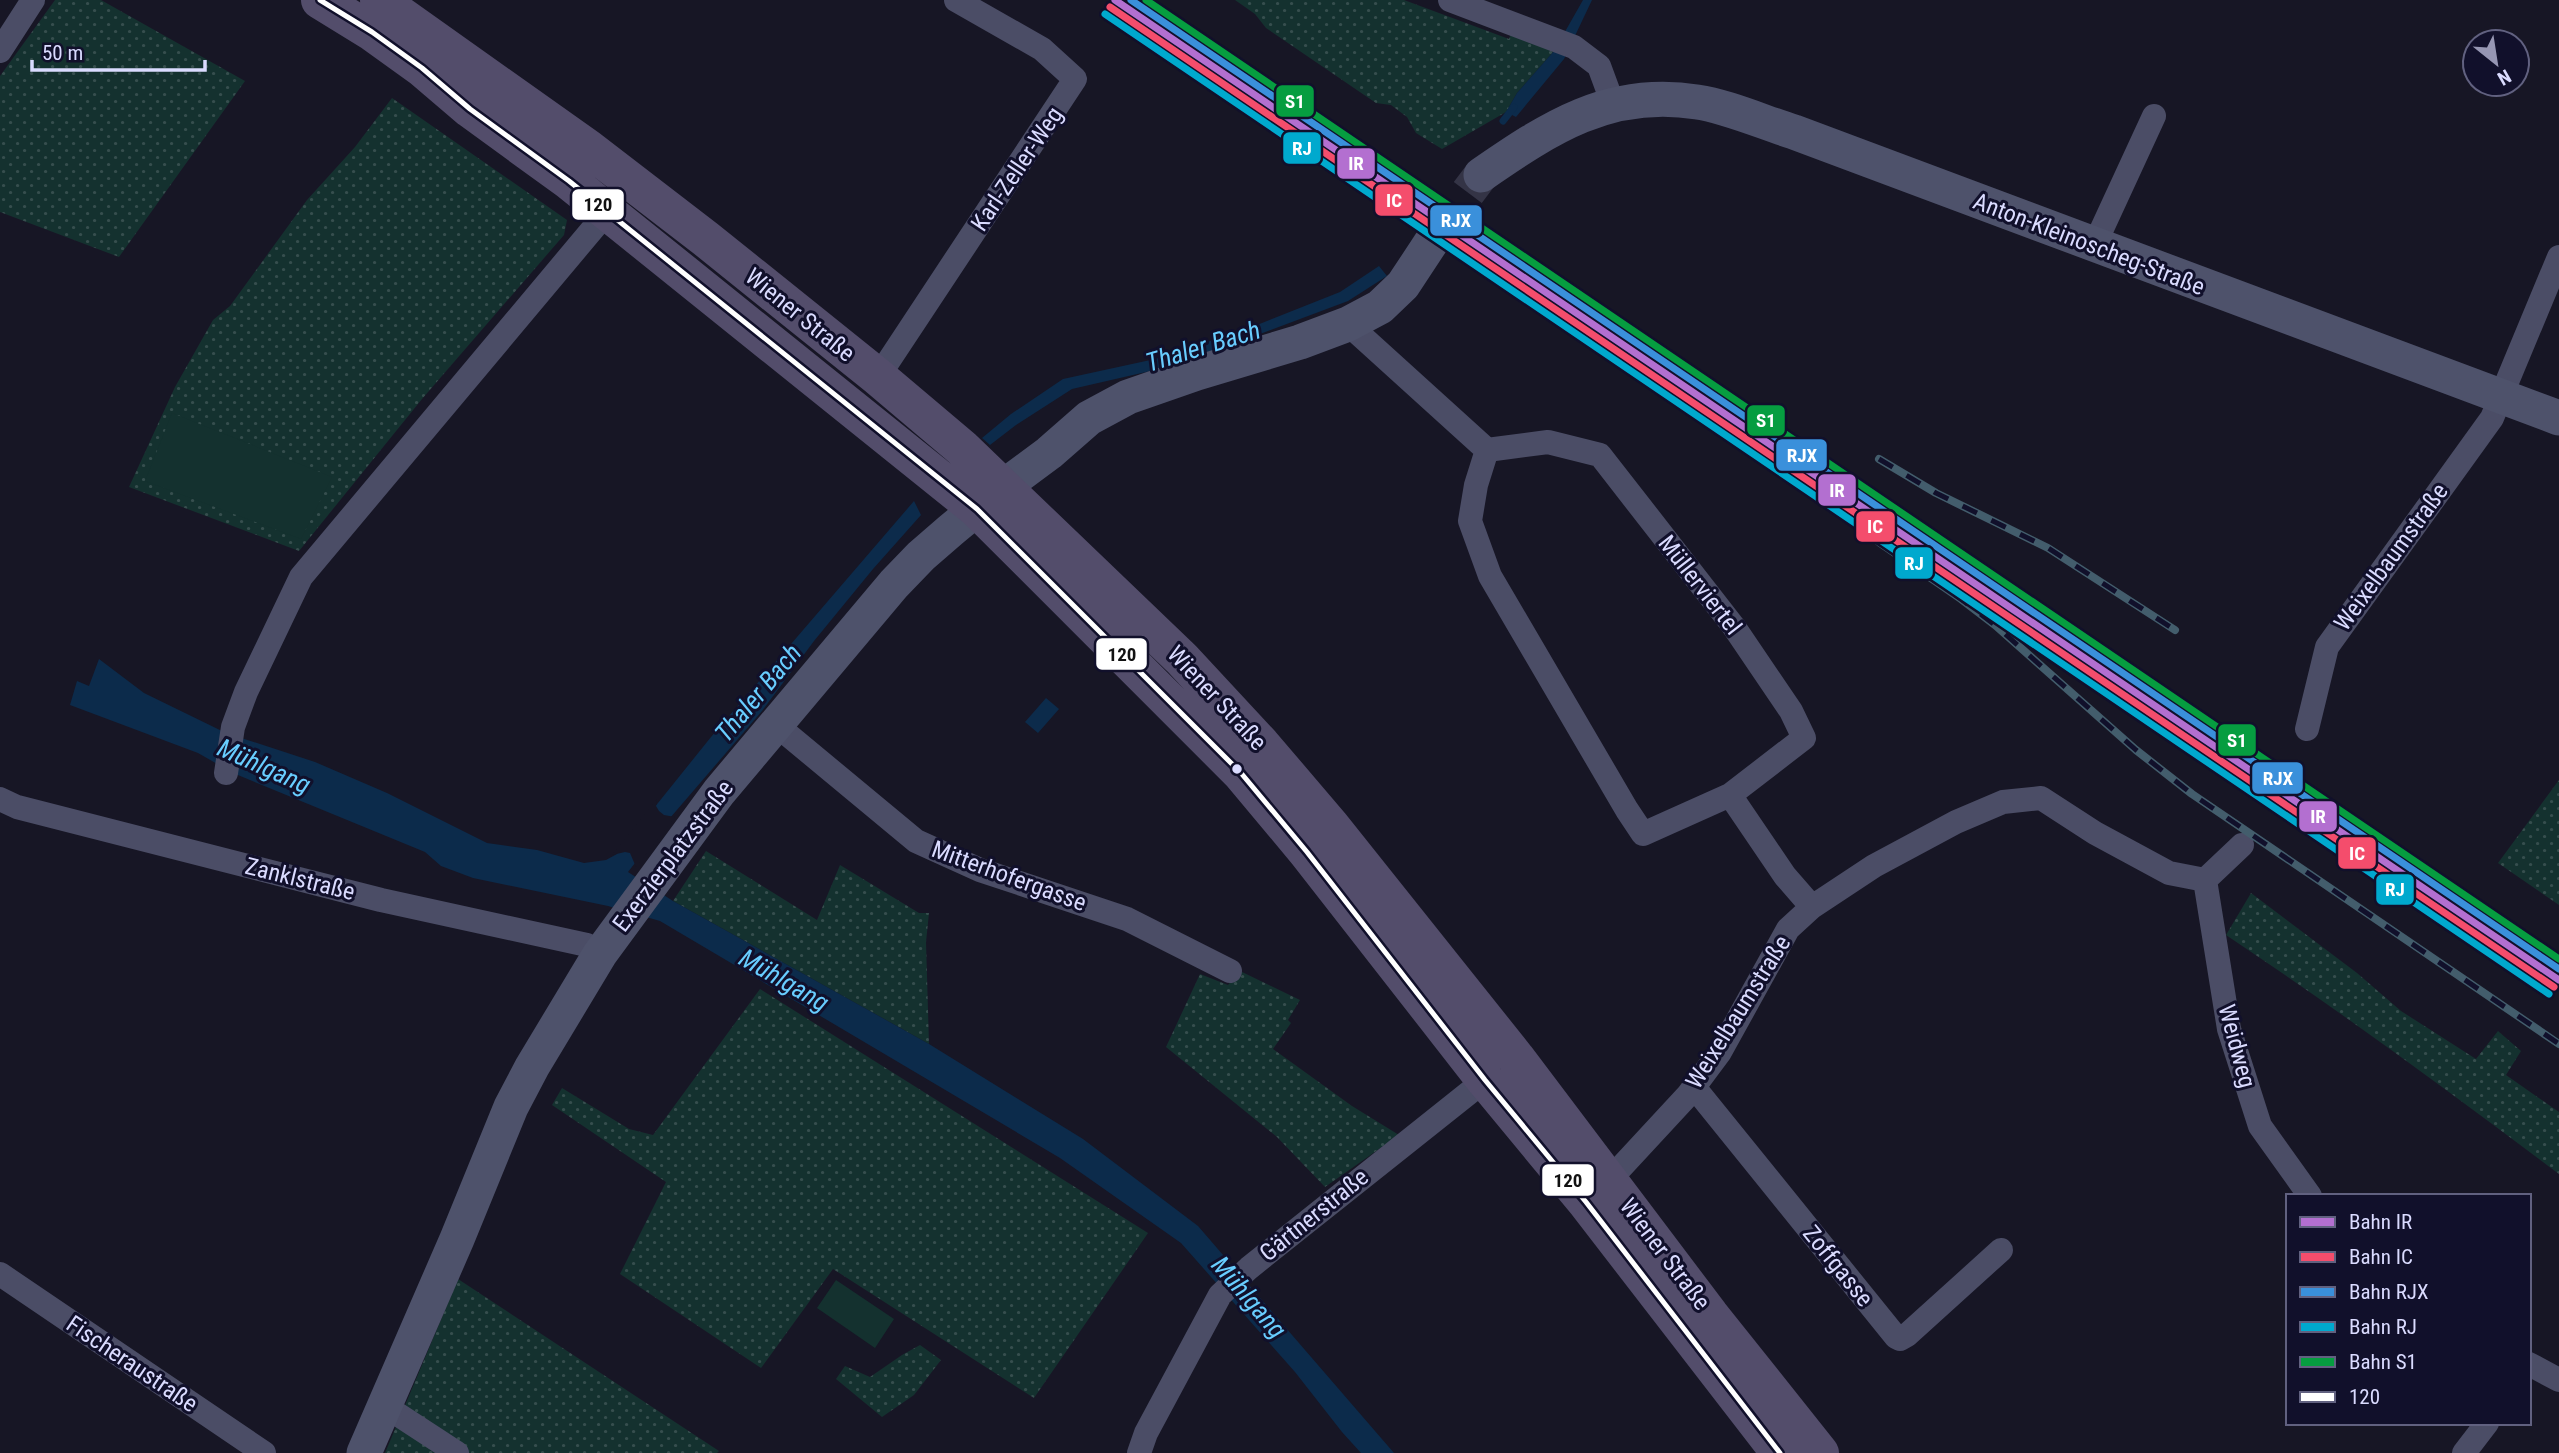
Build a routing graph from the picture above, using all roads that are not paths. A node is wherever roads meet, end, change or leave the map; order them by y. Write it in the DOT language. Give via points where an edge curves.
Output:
graph roads {
  1 [pos="33,0"];
  2 [pos="320,0"];
  3 [pos="379,0"];
  4 [pos="956,0"];
  5 [pos="1450,0"];
  6 [pos="0,51"];
  7 [pos="1598,109"];
  8 [pos="2154,116"];
  9 [pos="1481,175"];
  10 [pos="607,212"];
  11 [pos="1436,235"];
  12 [pos="2094,246"];
  13 [pos="2559,257"];
  14 [pos="1348,324"];
  15 [pos="878,377"];
  16 [pos="2501,397"];
  17 [pos="2559,418"];
  18 [pos="1487,450"];
  19 [pos="990,498"];
  20 [pos="775,724"];
  21 [pos="2307,729"];
  22 [pos="226,773"];
  23 [pos="1730,795"];
  24 [pos="0,799"];
  25 [pos="2242,845"];
  26 [pos="2205,880"];
  27 [pos="1812,907"];
  28 [pos="600,954"];
  29 [pos="1230,971"];
  30 [pos="1485,1080"];
  31 [pos="1694,1087"];
  32 [pos="1598,1191"];
  33 [pos="2309,1194"];
  34 [pos="2001,1250"];
  35 [pos="0,1275"];
  36 [pos="2531,1366"];
  37 [pos="2559,1380"];
  38 [pos="385,1406"];
  39 [pos="2485,1425"];
  40 [pos="264,1453"];
  41 [pos="364,1453"];
  42 [pos="457,1453"];
  43 [pos="1139,1453"];
  44 [pos="1780,1453"];
  45 [pos="1820,1453"];
  46 [pos="2464,1453"];
  1 -- 6 [label="street"];
  2 -- 10 [label="main road, Wiener Straße" via="422,68"];
  3 -- 15 [label="main road, Wiener Straße" via="589,149"];
  4 -- 15 [label="street, Karl-Zeller-Weg" via="1042,49 1075,79"];
  5 -- 7 [label="street" via="1564,43 1599,66"];
  7 -- 9 [label="main road" via="1544,132"];
  7 -- 12 [label="main road, Anton-Kleinoscheg-Straße" via="1651,100 1698,102 1794,132"];
  8 -- 12 [label="street"];
  10 -- 19 [label="main road, Wiener Straße"];
  10 -- 22 [label="street" via="301,577 246,692 233,727"];
  11 -- 14 [label="main road, Exerzierplatzstraße" via="1403,285 1380,307"];
  12 -- 16 [label="main road, Anton-Kleinoscheg-Straße"];
  13 -- 16 [label="street, Weixelbaumstraße"];
  14 -- 18 [label="street"];
  14 -- 19 [label="main road, Exerzierplatzstraße" via="1128,397 1089,418"];
  15 -- 19 [label="main road, Wiener Straße"];
  16 -- 17 [label="main road, Anton-Kleinoscheg-Straße"];
  16 -- 21 [label="street, Weixelbaumstraße" via="2492,418 2327,647"];
  18 -- 23 [label="street, Müllerviertel" via="1470,521 1490,576 1643,834"];
  18 -- 23 [label="street, Müllerviertel" via="1548,442 1600,455 1734,627 1804,738"];
  19 -- 20 [label="main road, Exerzierplatzstraße" via="894,584"];
  19 -- 30 [label="main road, Wiener Straße" via="1241,773"];
  19 -- 32 [label="main road, Wiener Straße" via="1182,659 1261,744 1516,1058"];
  20 -- 28 [label="main road, Exerzierplatzstraße"];
  20 -- 29 [label="street, Mitterhofergasse" via="916,841 980,870 1127,919"];
  23 -- 27 [label="street" via="1784,876"];
  24 -- 28 [label="street, Zanklstraße" via="381,900 587,945"];
  25 -- 26 [label="street"];
  26 -- 27 [label="street, Weixelbaumstraße" via="2169,873 2041,798 2003,802 1956,822 1874,866"];
  26 -- 33 [label="street, Weidweg" via="2229,1029 2260,1126"];
  27 -- 31 [label="street, Weixelbaumstraße" via="1788,929 1720,1052"];
  28 -- 38 [label="main road, Exerzierplatzstraße" via="511,1107"];
  30 -- 32 [label="main road, Wiener Straße"];
  30 -- 43 [label="street, Gärtnerstraße" via="1220,1295"];
  31 -- 32 [label="street, Weixelbaumstraße"];
  31 -- 34 [label="street, Zoffgasse" via="1896,1337 1907,1335"];
  32 -- 44 [label="main road, Wiener Straße"];
  32 -- 45 [label="main road, Wiener Straße" via="1710,1315"];
  35 -- 40 [label="street, Fischeraustraße"];
  36 -- 37 [label="street"];
  38 -- 41 [label="main road, Exerzierplatzstraße"];
  38 -- 42 [label="street"];
  39 -- 46 [label="street"];
}
